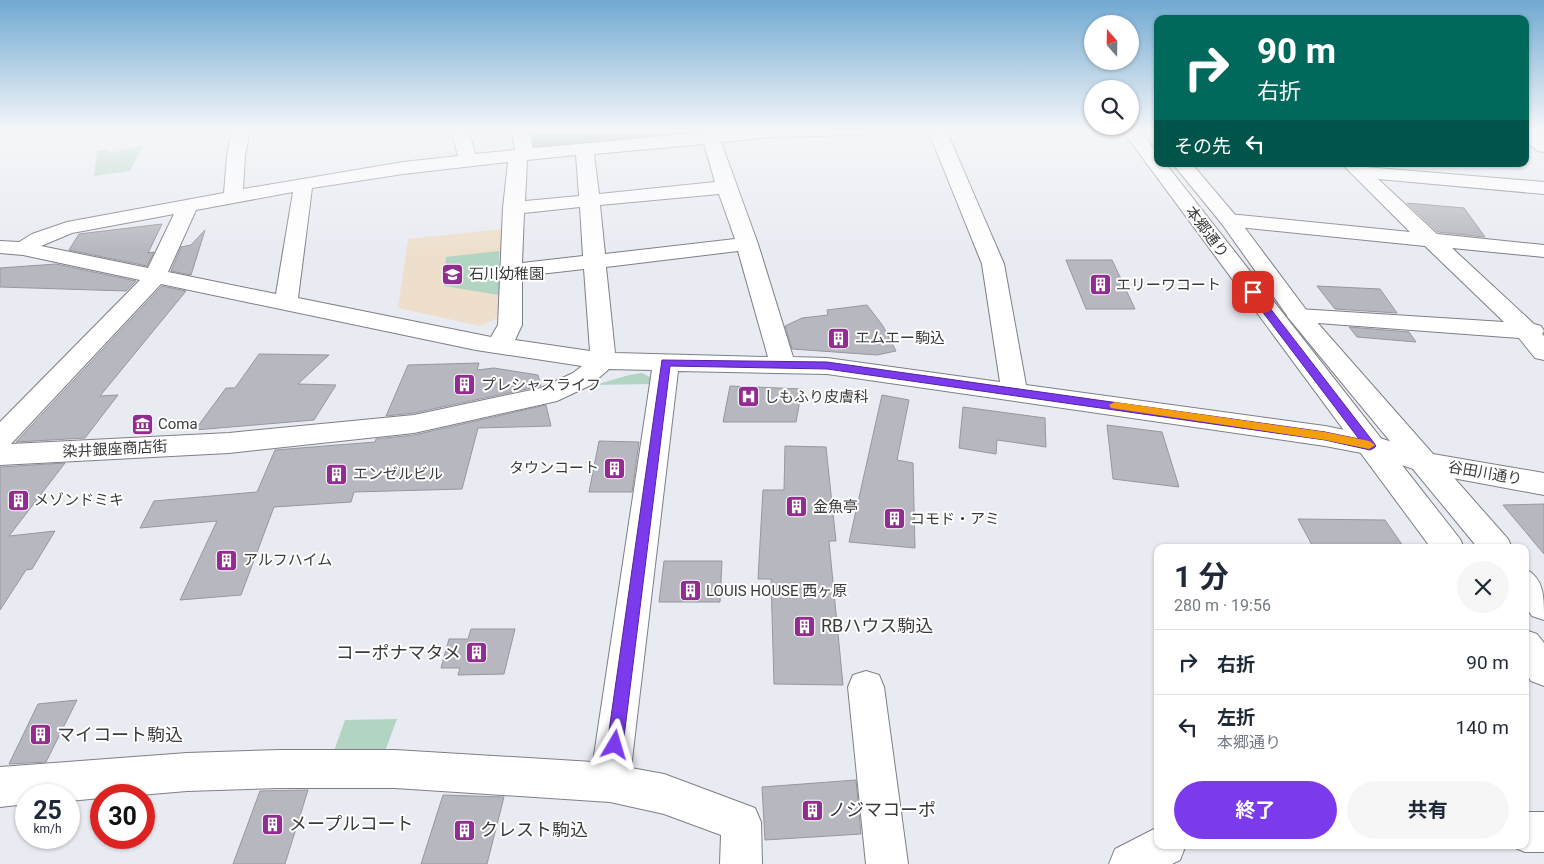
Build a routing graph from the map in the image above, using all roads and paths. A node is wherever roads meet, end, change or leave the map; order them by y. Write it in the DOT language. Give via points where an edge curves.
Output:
graph roads {
  1 [pos="235,170"];
  2 [pos="396,170"];
  3 [pos="515,170"];
  4 [pos="587,170"];
  5 [pos="721,170"];
  6 [pos="954,170"];
  7 [pos="1161,170"];
  8 [pos="1187,170"];
  9 [pos="1358,170"];
  10 [pos="1377,170"];
  11 [pos="301,184"];
  12 [pos="726,187"];
  13 [pos="1544,188"];
  14 [pos="233,197"];
  15 [pos="591,201"];
  16 [pos="188,206"];
  17 [pos="513,208"];
  18 [pos="1229,220"];
  19 [pos="1433,240"];
  20 [pos="747,244"];
  21 [pos="12,248"];
  22 [pos="1544,251"];
  23 [pos="596,261"];
  24 [pos="511,271"];
  25 [pos="155,277"];
  26 [pos="286,304"];
  27 [pos="1299,316"];
  28 [pos="1535,332"];
  29 [pos="501,346"];
  30 [pos="1544,352"];
  31 [pos="604,361"];
  32 [pos="666,362"];
  33 [pos="783,364"];
  34 [pos="1014,391"];
  35 [pos="0,439"];
  36 [pos="1370,446"];
  37 [pos="0,456"];
  38 [pos="1426,463"];
  39 [pos="1544,484"];
  40 [pos="1446,544"];
  41 [pos="1494,544"];
  42 [pos="1529,587"];
  43 [pos="1544,606"];
  44 [pos="1529,650"];
  45 [pos="1544,670"];
  46 [pos="866,687"];
  47 [pos="610,782"];
  48 [pos="0,787"];
  49 [pos="1529,832"];
  50 [pos="1544,832"];
  51 [pos="1158,849"];
  52 [pos="742,864"];
  53 [pos="887,864"];
  54 [pos="1130,864"];
  1 -- 14 [label="street"];
  2 -- 11 [label="street"];
  3 -- 17 [label="street"];
  4 -- 15 [label="street"];
  5 -- 12 [label="street"];
  6 -- 34 [label="street" via="993,264"];
  7 -- 36 [label="street, 本郷通り"];
  8 -- 18 [label="street, 本郷通り"];
  9 -- 19 [label="street"];
  10 -- 13 [label="street"];
  11 -- 14 [label="street"];
  11 -- 26 [label="street" via="303,189"];
  12 -- 15 [label="street"];
  12 -- 20 [label="street"];
  14 -- 16 [label="street"];
  15 -- 17 [label="street"];
  15 -- 23 [label="street"];
  16 -- 21 [label="street" via="67,228"];
  16 -- 25 [label="street"];
  17 -- 24 [label="street"];
  18 -- 19 [label="street"];
  18 -- 27 [label="street, 本郷通り"];
  19 -- 22 [label="street"];
  19 -- 28 [label="street"];
  20 -- 23 [label="street"];
  20 -- 33 [label="street"];
  21 -- 25 [label="street, 谷田川通り"];
  23 -- 24 [label="street"];
  23 -- 31 [label="street"];
  24 -- 29 [label="street" via="510,325"];
  25 -- 26 [label="street, 谷田川通り"];
  25 -- 35 [label="street"];
  26 -- 29 [label="street, 谷田川通り"];
  27 -- 28 [label="street"];
  27 -- 38 [label="street, 本郷通り"];
  28 -- 30 [label="street"];
  29 -- 31 [label="street, 谷田川通り"];
  31 -- 32 [label="street, 谷田川通り"];
  31 -- 37 [label="street, 染井銀座商店街" via="582,379 548,395 414,424 229,443"];
  32 -- 33 [label="street, 谷田川通り"];
  32 -- 47 [label="street"];
  33 -- 34 [label="street, 谷田川通り" via="827,366"];
  34 -- 36 [label="street, 谷田川通り" via="1325,436"];
  36 -- 38 [label="street, 谷田川通り"];
  36 -- 40 [label="street, 本郷通り"];
  38 -- 39 [label="street, 谷田川通り"];
  38 -- 41 [label="street, 本郷通り"];
  42 -- 43 [label="street"];
  44 -- 45 [label="street"];
  46 -- 53 [label="street"];
  47 -- 48 [label="street" via="395,769 280,769 187,772"];
  47 -- 52 [label="street" via="664,794 741,822"];
  49 -- 50 [label="street"];
  51 -- 54 [label="street"];
}
